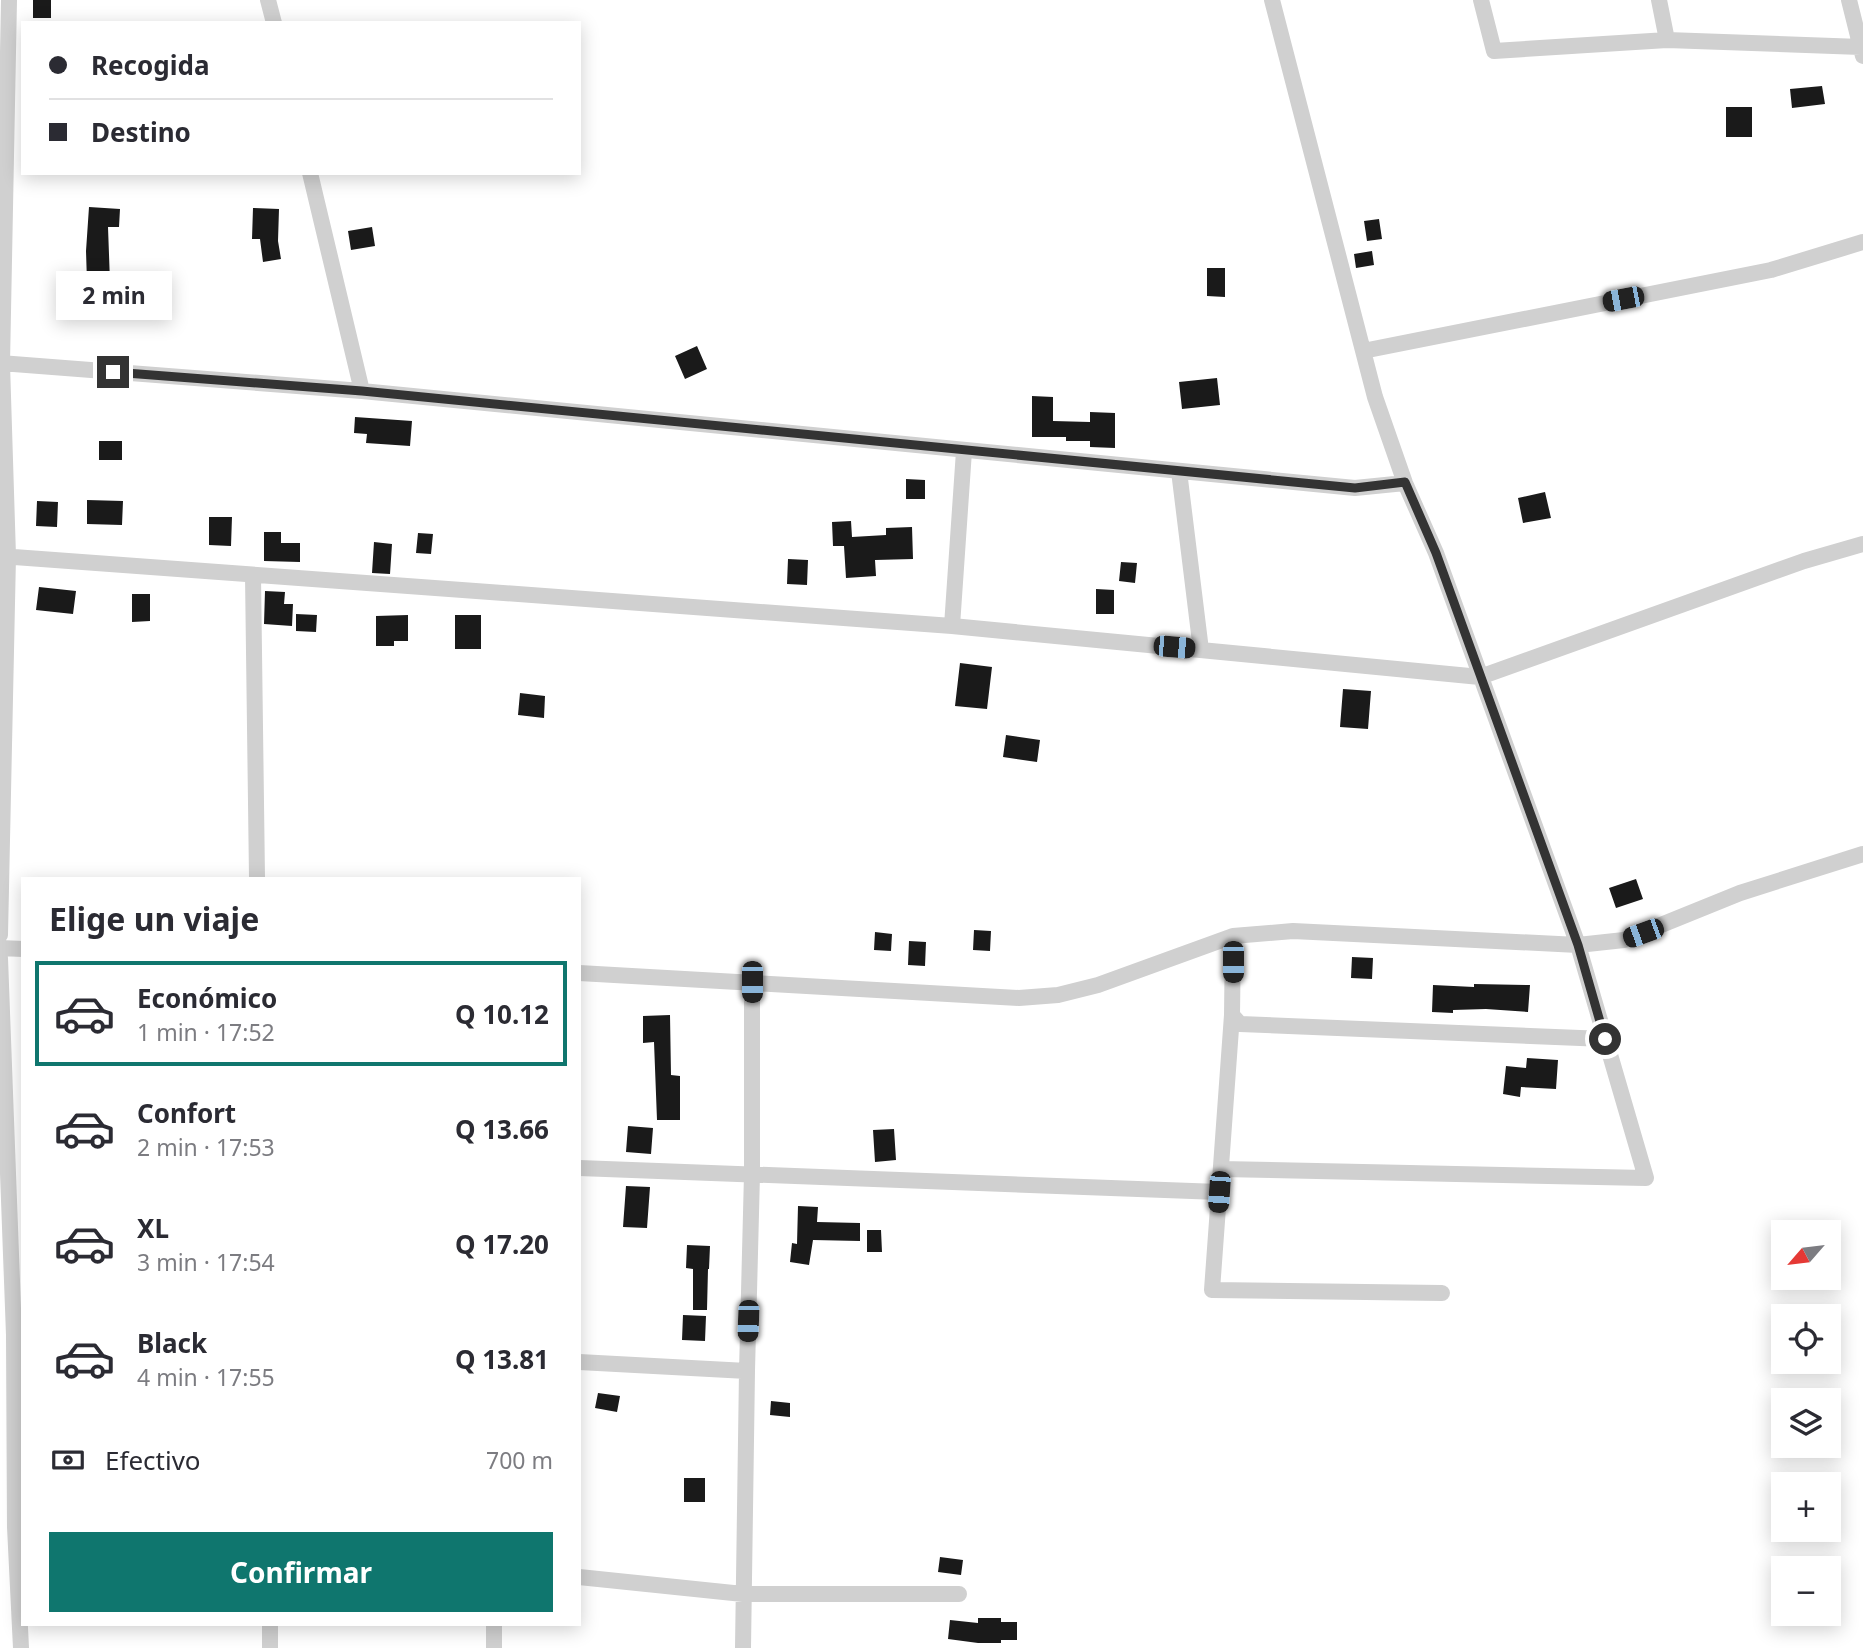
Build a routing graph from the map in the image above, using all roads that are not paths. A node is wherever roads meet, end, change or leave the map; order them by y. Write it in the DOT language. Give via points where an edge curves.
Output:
graph roads {
  1 [pos="9,0"];
  2 [pos="268,0"];
  3 [pos="1272,0"];
  4 [pos="1480,0"];
  5 [pos="1659,0"];
  6 [pos="1849,0"];
  7 [pos="273,21"];
  8 [pos="1667,40"];
  9 [pos="1862,52"];
  10 [pos="310,175"];
  11 [pos="1863,242"];
  12 [pos="1363,351"];
  13 [pos="1,364"];
  14 [pos="362,391"];
  15 [pos="964,451"];
  16 [pos="1179,471"];
  17 [pos="1405,482"];
  18 [pos="1863,544"];
  19 [pos="4,556"];
  20 [pos="253,576"];
  21 [pos="952,626"];
  22 [pos="1201,650"];
  23 [pos="1480,677"];
  24 [pos="1863,854"];
  25 [pos="257,877"];
  26 [pos="0,935"];
  27 [pos="1233,936"];
  28 [pos="1578,945"];
  29 [pos="0,948"];
  30 [pos="21,949"];
  31 [pos="0,958"];
  32 [pos="581,973"];
  33 [pos="752,982"];
  34 [pos="1232,1015"];
  35 [pos="1605,1039"];
  36 [pos="3,1142"];
  37 [pos="21,1142"];
  38 [pos="581,1168"];
  39 [pos="1221,1169"];
  40 [pos="752,1174"];
  41 [pos="1219,1192"];
  42 [pos="1442,1293"];
  43 [pos="12,1335"];
  44 [pos="581,1362"];
  45 [pos="747,1371"];
  46 [pos="13,1527"];
  47 [pos="581,1577"];
  48 [pos="743,1594"];
  49 [pos="959,1594"];
  50 [pos="270,1626"];
  51 [pos="494,1626"];
  52 [pos="21,1648"];
  53 [pos="270,1648"];
  54 [pos="494,1648"];
  55 [pos="743,1648"];
  1 -- 13 [label="street"];
  2 -- 7 [label="street"];
  3 -- 12 [label="street"];
  4 -- 8 [label="street" via="1494,51"];
  5 -- 8 [label="street"];
  6 -- 9 [label="street"];
  8 -- 9 [label="street"];
  10 -- 14 [label="street"];
  11 -- 12 [label="street" via="1771,270"];
  12 -- 17 [label="street"];
  13 -- 14 [label="street"];
  13 -- 19 [label="street"];
  14 -- 15 [label="street"];
  15 -- 16 [label="street"];
  15 -- 21 [label="street"];
  16 -- 17 [label="street" via="1355,488"];
  16 -- 22 [label="street"];
  17 -- 23 [label="street"];
  18 -- 23 [label="street"];
  19 -- 20 [label="street"];
  19 -- 26 [label="street"];
  20 -- 21 [label="street"];
  20 -- 25 [label="street"];
  21 -- 22 [label="street"];
  22 -- 23 [label="street"];
  23 -- 28 [label="street"];
  24 -- 28 [label="street" via="1740,893 1624,940"];
  27 -- 28 [label="street" via="1293,931"];
  27 -- 33 [label="street" via="1058,995 1019,998"];
  27 -- 34 [label="street"];
  28 -- 35 [label="street"];
  29 -- 30 [label="street"];
  31 -- 36 [label="street"];
  32 -- 33 [label="street"];
  33 -- 40 [label="street"];
  34 -- 35 [label="street" via="1240,1024"];
  34 -- 39 [label="street"];
  35 -- 39 [label="street" via="1646,1178"];
  36 -- 37 [label="street"];
  36 -- 43 [label="street"];
  38 -- 40 [label="street"];
  39 -- 41 [label="street"];
  40 -- 41 [label="street"];
  40 -- 45 [label="street"];
  41 -- 42 [label="street" via="1212,1290"];
  43 -- 46 [label="street"];
  44 -- 45 [label="street"];
  45 -- 48 [label="street"];
  46 -- 52 [label="street"];
  47 -- 48 [label="street"];
  48 -- 49 [label="street"];
  48 -- 55 [label="street"];
  50 -- 53 [label="street"];
  51 -- 54 [label="street"];
}
